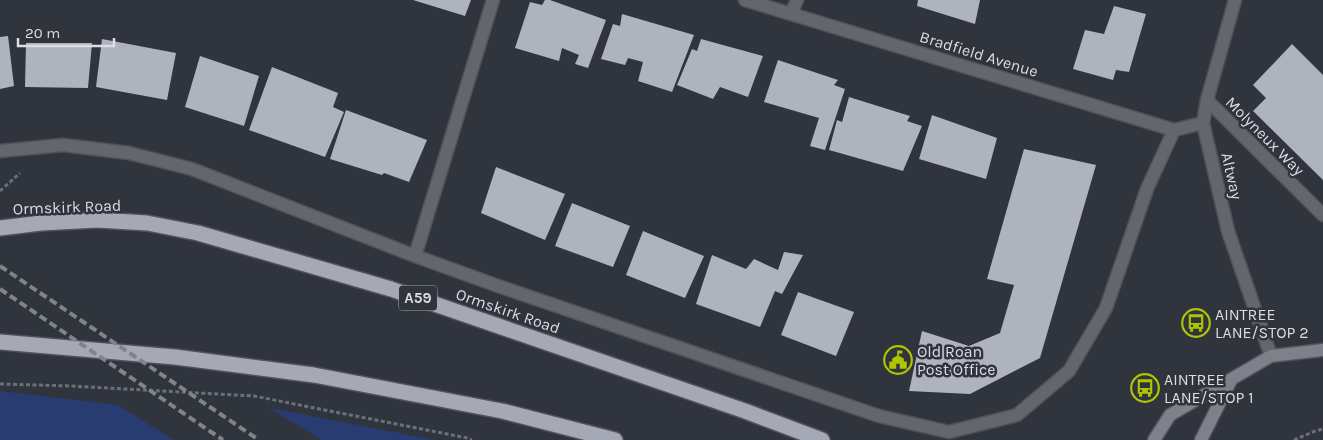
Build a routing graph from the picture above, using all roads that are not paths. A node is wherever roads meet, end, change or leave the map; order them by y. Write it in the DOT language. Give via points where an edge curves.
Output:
graph roads {
  1 [pos="493,0"];
  2 [pos="745,0"];
  3 [pos="797,0"];
  4 [pos="1235,0"];
  5 [pos="792,14"];
  6 [pos="1206,100"];
  7 [pos="1204,123"];
  8 [pos="1174,130"];
  9 [pos="0,151"];
  10 [pos="1323,215"];
  11 [pos="0,228"];
  12 [pos="415,256"];
  13 [pos="0,342"];
  14 [pos="1323,350"];
  15 [pos="1271,356"];
  16 [pos="1231,380"];
  17 [pos="615,440"];
  18 [pos="822,440"];
  19 [pos="1154,440"];
  20 [pos="1201,440"];
  1 -- 12 [label="street"];
  2 -- 5 [label="street, Bradfield Avenue"];
  3 -- 5 [label="street"];
  4 -- 6 [label="street, Altway"];
  5 -- 8 [label="street, Bradfield Avenue"];
  6 -- 7 [label="street, Altway"];
  6 -- 10 [label="street, Molyneux Way"];
  7 -- 8 [label="street"];
  7 -- 15 [label="street, Altway" via="1228,231"];
  8 -- 12 [label="street" via="1147,190 1106,308 1070,370 1017,415 949,432 879,416"];
  9 -- 12 [label="street" via="63,145 128,153 192,169"];
  11 -- 18 [label="highway, Ormskirk Road / A59" via="97,220 198,233 392,289"];
  13 -- 17 [label="highway" via="175,357 314,375 502,411"];
  14 -- 15 [label="main road"];
  15 -- 16 [label="main road"];
  16 -- 19 [label="main road" via="1170,416"];
  16 -- 20 [label="main road"];
}
